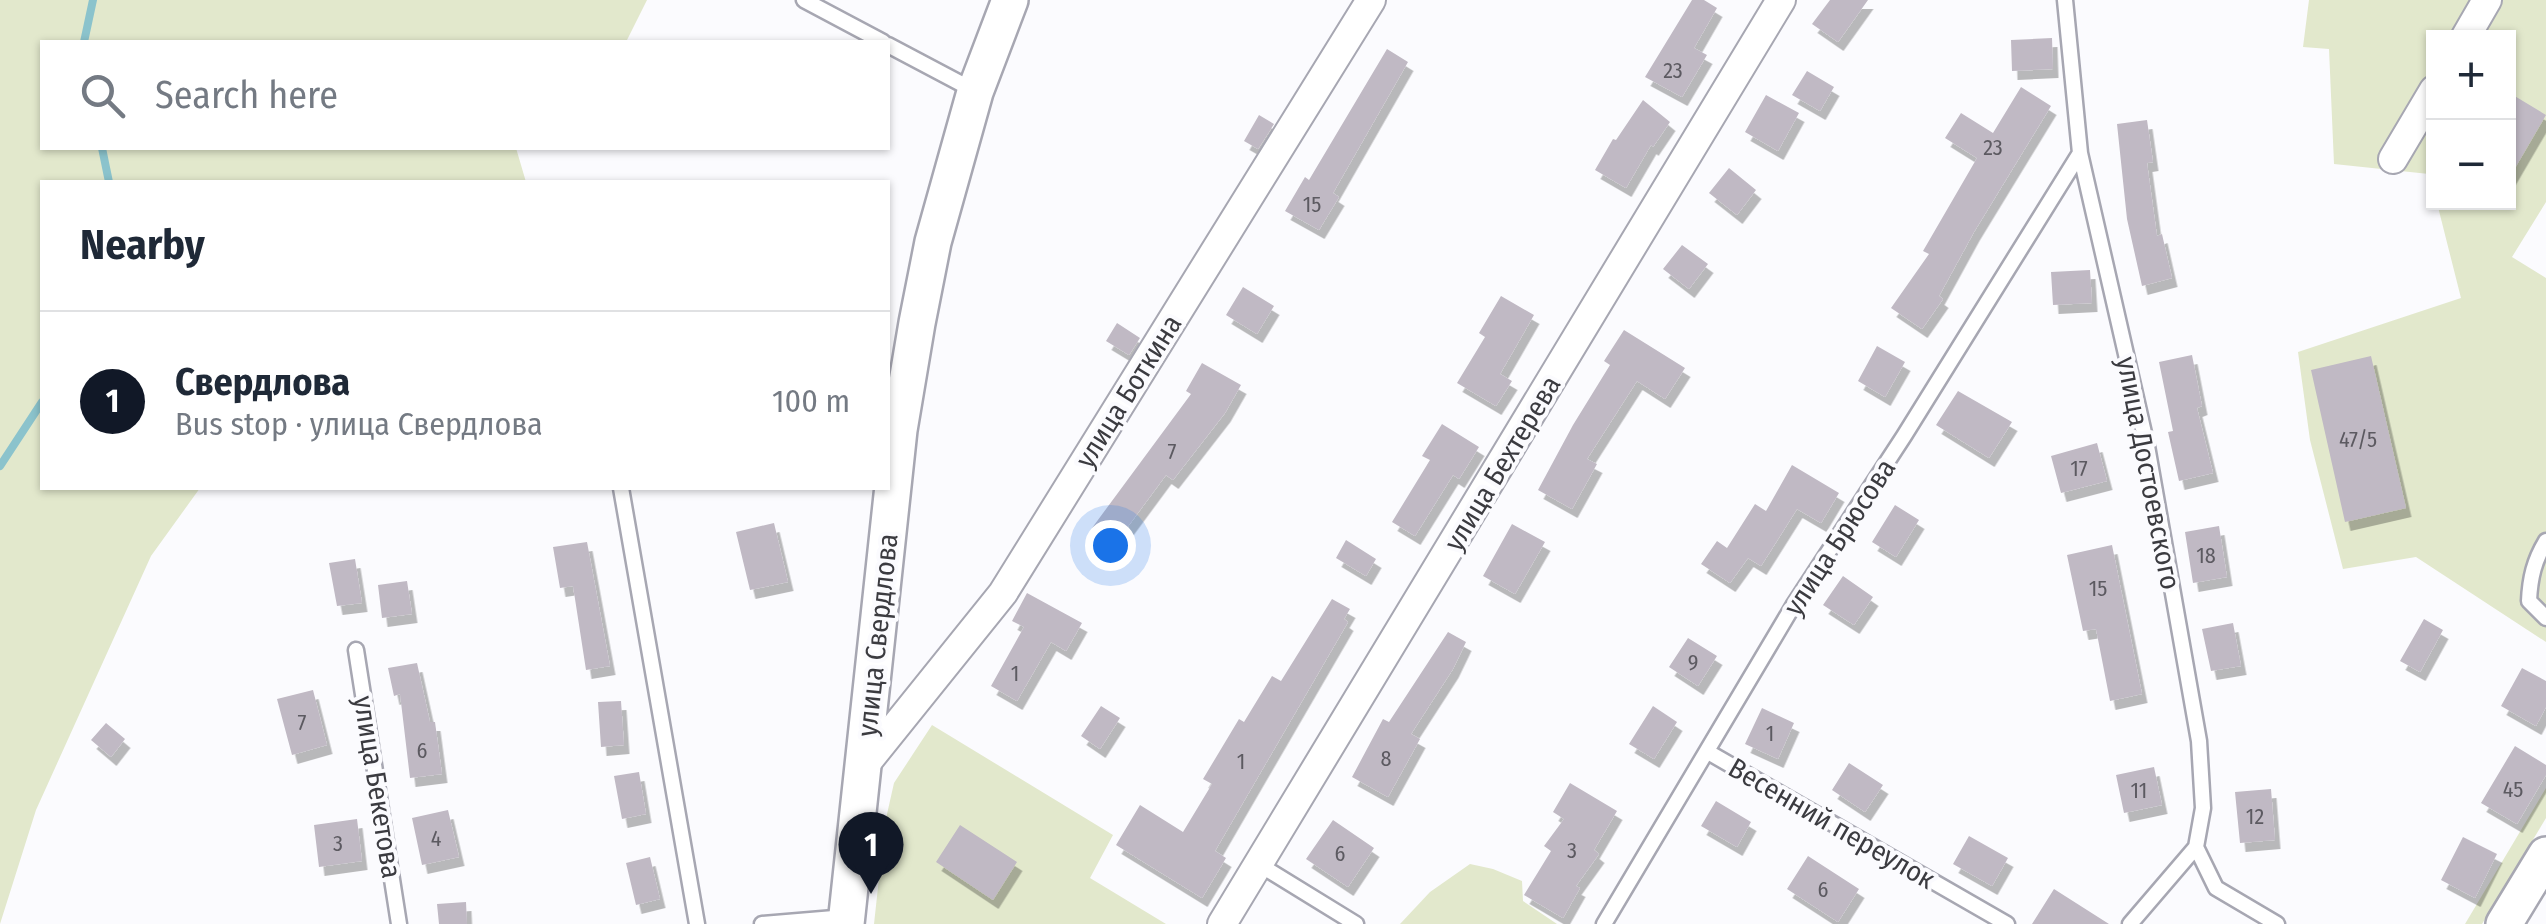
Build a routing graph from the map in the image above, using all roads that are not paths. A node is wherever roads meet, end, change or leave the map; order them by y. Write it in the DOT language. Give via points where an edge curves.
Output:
graph roads {
  1 [pos="804,0"];
  2 [pos="1010,0"];
  3 [pos="1371,0"];
  4 [pos="1781,0"];
  5 [pos="2065,0"];
  6 [pos="2487,0"];
  7 [pos="2469,30"];
  8 [pos="878,40"];
  9 [pos="890,47"];
  10 [pos="975,92"];
  11 [pos="2426,103"];
  12 [pos="2080,152"];
  13 [pos="2393,159"];
  14 [pos="620,490"];
  15 [pos="2546,541"];
  16 [pos="2546,618"];
  17 [pos="356,650"];
  18 [pos="1708,752"];
  19 [pos="863,767"];
  20 [pos="2196,847"];
  21 [pos="2546,855"];
  22 [pos="1260,866"];
  23 [pos="846,921"];
  24 [pos="400,924"];
  25 [pos="697,924"];
  26 [pos="762,924"];
  27 [pos="1222,924"];
  28 [pos="1356,924"];
  29 [pos="1604,924"];
  30 [pos="2007,924"];
  31 [pos="2130,924"];
  32 [pos="2277,924"];
  33 [pos="2504,924"];
  1 -- 8 [label="lane"];
  2 -- 10 [label="street, улица Свердлова"];
  3 -- 19 [label="street, улица Боткина" via="1003,593"];
  4 -- 22 [label="street, улица Бехтерева"];
  5 -- 12 [label="lane, улица Достоевского"];
  6 -- 7 [label="street"];
  9 -- 10 [label="lane"];
  10 -- 19 [label="street, улица Свердлова" via="933,242 899,430"];
  11 -- 13 [label="street"];
  12 -- 18 [label="lane, улица Брюсова" via="1792,606"];
  12 -- 20 [label="lane, улица Достоевского" via="2147,446 2196,722 2202,808"];
  14 -- 25 [label="lane"];
  15 -- 16 [label="lane" via="2529,600"];
  17 -- 24 [label="lane, улица Бекетова"];
  18 -- 29 [label="lane, улица Брюсова"];
  18 -- 30 [label="lane, Весенний переулок"];
  19 -- 23 [label="street, улица Свердлова"];
  20 -- 31 [label="lane"];
  20 -- 32 [label="lane" via="2216,888"];
  21 -- 33 [label="street"];
  22 -- 27 [label="street, улица Бехтерева"];
  22 -- 28 [label="lane"];
  23 -- 26 [label="lane"];
}
